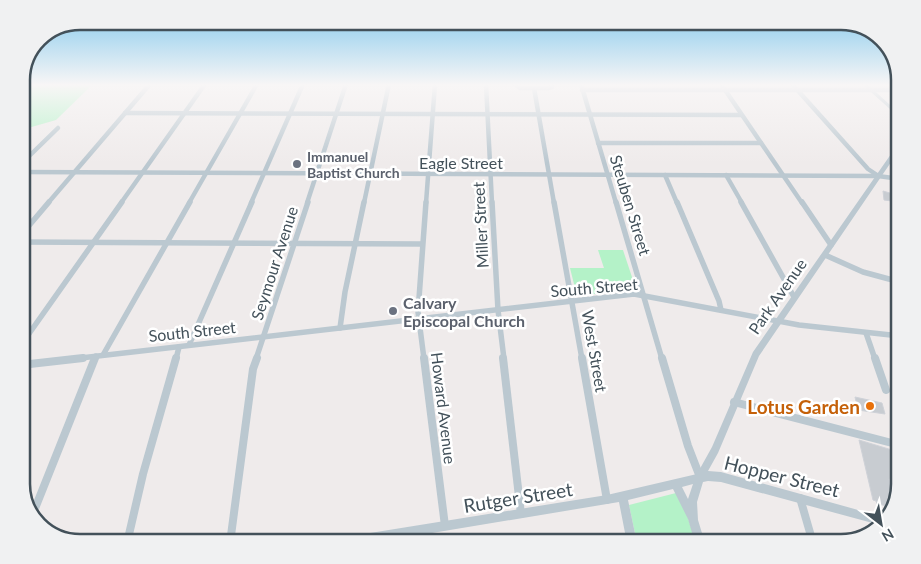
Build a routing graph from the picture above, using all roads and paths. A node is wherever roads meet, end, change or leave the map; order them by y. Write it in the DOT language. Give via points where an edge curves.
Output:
graph roads {
  1 [pos="127,110"];
  2 [pos="186,110"];
  3 [pos="242,110"];
  4 [pos="292,110"];
  5 [pos="337,110"];
  6 [pos="384,110"];
  7 [pos="433,110"];
  8 [pos="488,110"];
  9 [pos="537,110"];
  10 [pos="588,110"];
  11 [pos="738,110"];
  12 [pos="816,110"];
  13 [pos="125,113"];
  14 [pos="184,113"];
  15 [pos="240,114"];
  16 [pos="290,114"];
  17 [pos="336,114"];
  18 [pos="383,114"];
  19 [pos="433,115"];
  20 [pos="488,115"];
  21 [pos="538,115"];
  22 [pos="590,115"];
  23 [pos="741,115"];
  24 [pos="58,128"];
  25 [pos="598,143"];
  26 [pos="761,144"];
  27 [pos="30,155"];
  28 [pos="891,157"];
  29 [pos="30,172"];
  30 [pos="74,173"];
  31 [pos="142,173"];
  32 [pos="206,173"];
  33 [pos="264,174"];
  34 [pos="317,174"];
  35 [pos="370,174"];
  36 [pos="427,174"];
  37 [pos="491,175"];
  38 [pos="549,175"];
  39 [pos="608,175"];
  40 [pos="665,175"];
  41 [pos="726,176"];
  42 [pos="783,176"];
  43 [pos="878,176"];
  44 [pos="891,178"];
  45 [pos="30,224"];
  46 [pos="30,242"];
  47 [pos="94,242"];
  48 [pos="168,242"];
  49 [pos="234,243"];
  50 [pos="295,243"];
  51 [pos="356,243"];
  52 [pos="422,244"];
  53 [pos="831,245"];
  54 [pos="825,255"];
  55 [pos="891,280"];
  56 [pos="643,295"];
  57 [pos="794,297"];
  58 [pos="572,301"];
  59 [pos="498,310"];
  60 [pos="721,310"];
  61 [pos="418,319"];
  62 [pos="778,321"];
  63 [pos="340,328"];
  64 [pos="30,332"];
  65 [pos="866,333"];
  66 [pos="891,335"];
  67 [pos="264,337"];
  68 [pos="189,345"];
  69 [pos="179,347"];
  70 [pos="100,356"];
  71 [pos="30,364"];
  72 [pos="886,390"];
  73 [pos="734,402"];
  74 [pos="891,445"];
  75 [pos="700,477"];
  76 [pos="675,483"];
  77 [pos="622,496"];
  78 [pos="800,498"];
  79 [pos="607,500"];
  80 [pos="36,507"];
  81 [pos="856,513"];
  82 [pos="521,514"];
  83 [pos="693,520"];
  84 [pos="445,526"];
  85 [pos="129,534"];
  86 [pos="231,534"];
  87 [pos="399,534"];
  88 [pos="630,534"];
  89 [pos="697,534"];
  90 [pos="810,534"];
  1 -- 13 [label="street"];
  2 -- 14 [label="street"];
  3 -- 15 [label="street"];
  4 -- 16 [label="street"];
  5 -- 17 [label="street, Seymour Avenue"];
  6 -- 18 [label="street"];
  7 -- 19 [label="street, Howard Avenue"];
  8 -- 20 [label="street, Miller Street"];
  9 -- 21 [label="street, West Street"];
  10 -- 22 [label="street, Steuben Street"];
  11 -- 23 [label="street"];
  12 -- 43 [label="street" via="868,170"];
  13 -- 14 [label="street"];
  13 -- 30 [label="street"];
  14 -- 15 [label="street"];
  14 -- 31 [label="street"];
  15 -- 16 [label="street"];
  15 -- 32 [label="street"];
  16 -- 17 [label="street"];
  16 -- 33 [label="street"];
  17 -- 18 [label="street"];
  17 -- 34 [label="street, Seymour Avenue"];
  18 -- 19 [label="street"];
  18 -- 35 [label="street"];
  19 -- 20 [label="street"];
  19 -- 36 [label="street, Howard Avenue"];
  20 -- 21 [label="street"];
  20 -- 37 [label="street, Miller Street"];
  21 -- 22 [label="street"];
  21 -- 38 [label="street, West Street"];
  22 -- 23 [label="street"];
  22 -- 25 [label="street, Steuben Street"];
  23 -- 26 [label="street"];
  24 -- 27 [label="street"];
  25 -- 26 [label="street"];
  25 -- 39 [label="street, Steuben Street"];
  26 -- 42 [label="street"];
  28 -- 43 [label="street, Park Avenue"];
  29 -- 30 [label="street, Eagle Street"];
  30 -- 31 [label="street, Eagle Street"];
  30 -- 45 [label="street"];
  31 -- 32 [label="street, Eagle Street"];
  31 -- 47 [label="street"];
  32 -- 33 [label="street, Eagle Street"];
  32 -- 48 [label="street"];
  33 -- 34 [label="street, Eagle Street"];
  33 -- 49 [label="street"];
  34 -- 35 [label="street, Eagle Street"];
  34 -- 50 [label="street, Seymour Avenue"];
  35 -- 36 [label="street, Eagle Street"];
  35 -- 51 [label="street"];
  36 -- 37 [label="street, Eagle Street"];
  36 -- 52 [label="street, Howard Avenue"];
  37 -- 38 [label="street, Eagle Street"];
  37 -- 59 [label="street, Miller Street"];
  38 -- 39 [label="street, Eagle Street"];
  38 -- 58 [label="street, West Street"];
  39 -- 40 [label="street, Eagle Street"];
  39 -- 56 [label="street, Steuben Street"];
  40 -- 41 [label="street, Eagle Street"];
  40 -- 60 [label="street"];
  41 -- 42 [label="street, Eagle Street"];
  41 -- 57 [label="street"];
  42 -- 43 [label="street, Eagle Street"];
  42 -- 53 [label="street"];
  43 -- 44 [label="street, Eagle Street"];
  43 -- 53 [label="street, Park Avenue"];
  46 -- 47 [label="street"];
  47 -- 48 [label="street"];
  47 -- 64 [label="street"];
  48 -- 49 [label="street"];
  48 -- 70 [label="street"];
  49 -- 50 [label="street"];
  49 -- 68 [label="street"];
  50 -- 51 [label="street"];
  50 -- 67 [label="street, Seymour Avenue"];
  51 -- 52 [label="street"];
  51 -- 63 [label="street"];
  52 -- 61 [label="street, Howard Avenue"];
  53 -- 54 [label="street, Park Avenue"];
  54 -- 55 [label="street" via="863,272"];
  54 -- 57 [label="street, Park Avenue"];
  56 -- 58 [label="street, South Street"];
  56 -- 60 [label="street, South Street"];
  56 -- 75 [label="street, Steuben Street"];
  57 -- 62 [label="street, Park Avenue"];
  58 -- 59 [label="street, South Street"];
  58 -- 79 [label="street, West Street"];
  59 -- 61 [label="street, South Street"];
  59 -- 82 [label="street, Miller Street"];
  60 -- 62 [label="street, South Street"];
  61 -- 63 [label="street, South Street"];
  61 -- 84 [label="street, Howard Avenue"];
  62 -- 65 [label="street, South Street"];
  62 -- 73 [label="street, Park Avenue" via="756,354"];
  63 -- 67 [label="street, South Street"];
  65 -- 66 [label="street, South Street"];
  65 -- 72 [label="street"];
  67 -- 68 [label="street, South Street"];
  67 -- 86 [label="street, Seymour Avenue" via="253,369"];
  68 -- 69 [label="street, South Street"];
  69 -- 70 [label="street, South Street"];
  69 -- 85 [label="street"];
  70 -- 71 [label="street, South Street"];
  70 -- 80 [label="street"];
  73 -- 74 [label="street"];
  73 -- 75 [label="street, Park Avenue"];
  75 -- 76 [label="street, Rutger Street"];
  75 -- 78 [label="street, Hopper Street" via="720,477"];
  75 -- 83 [label="street, Park Avenue" via="692,502"];
  76 -- 77 [label="street, Rutger Street"];
  76 -- 83 [label="street"];
  77 -- 79 [label="street, Rutger Street"];
  77 -- 88 [label="street"];
  78 -- 81 [label="street, Hopper Street"];
  78 -- 90 [label="street"];
  79 -- 82 [label="street, Rutger Street"];
  82 -- 84 [label="street, Rutger Street"];
  83 -- 89 [label="street"];
  84 -- 87 [label="street, Rutger Street"];
}
